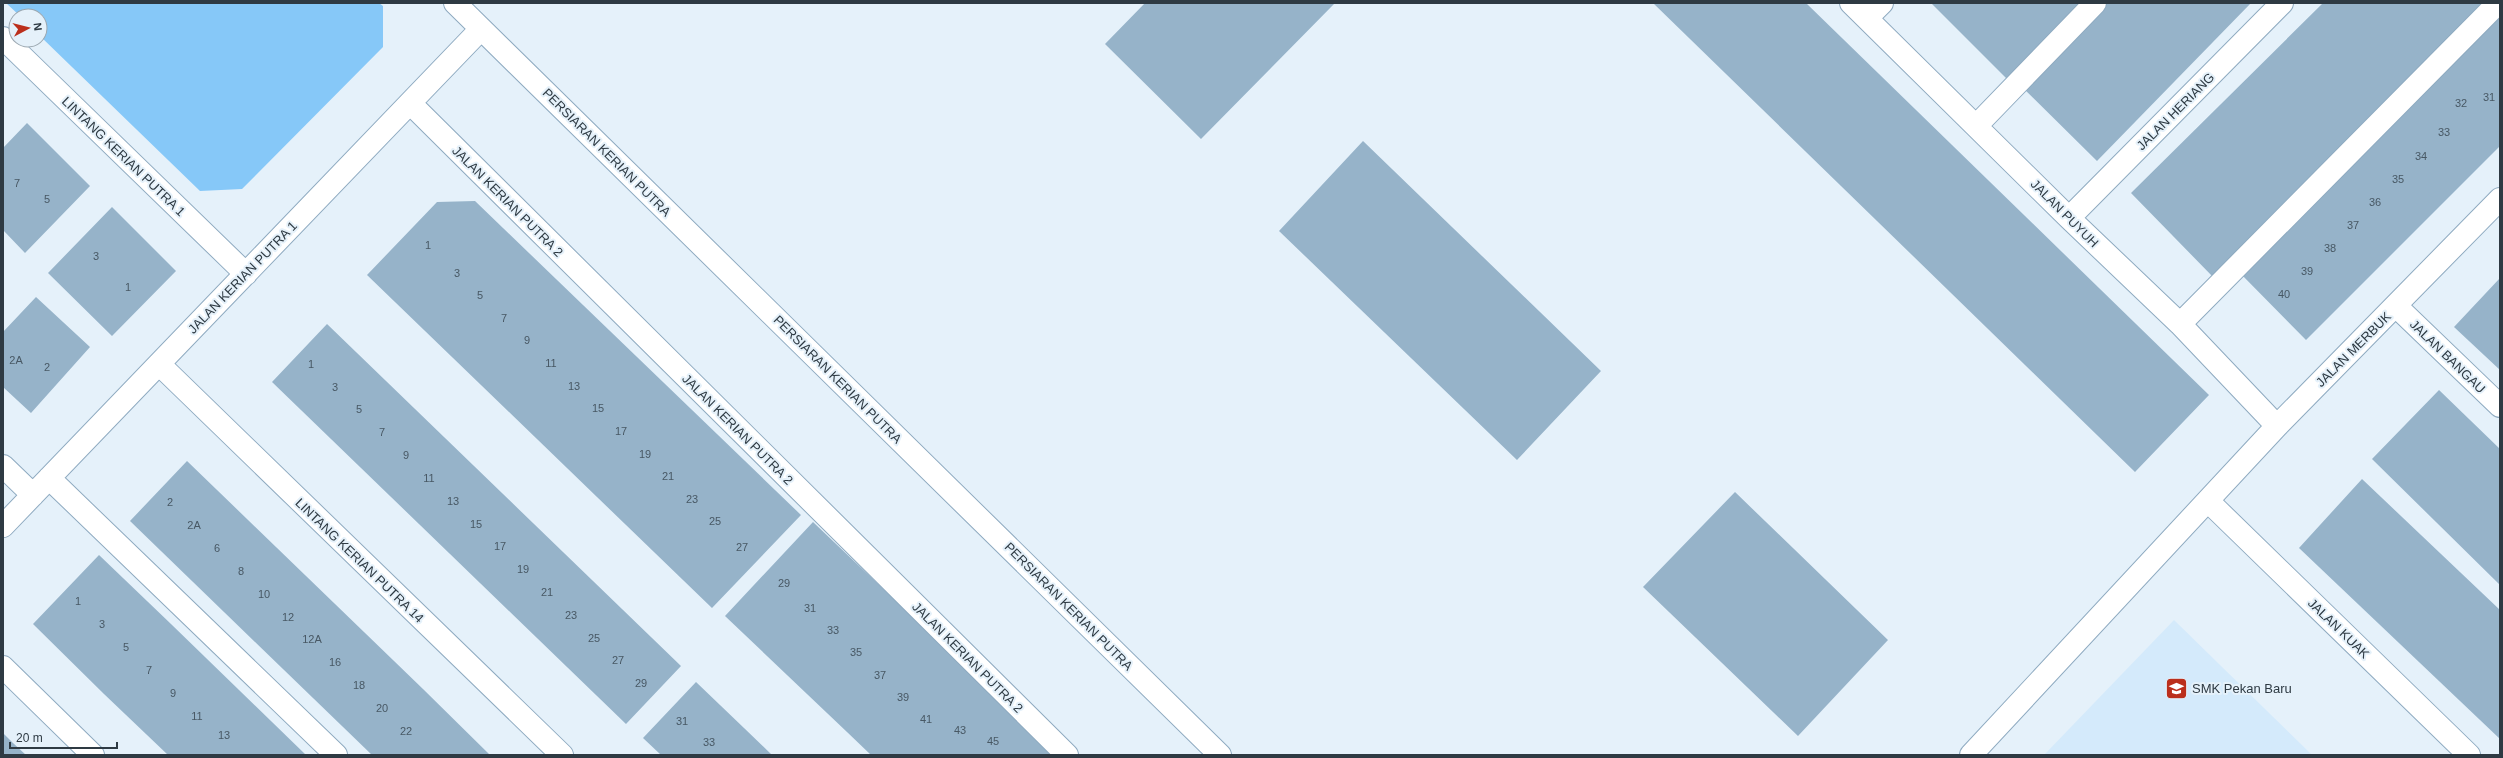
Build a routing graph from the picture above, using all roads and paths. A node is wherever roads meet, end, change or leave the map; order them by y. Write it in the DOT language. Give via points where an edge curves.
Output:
graph roads {
  1 [pos="455,3"];
  2 [pos="1851,3"];
  3 [pos="1882,3"];
  4 [pos="2096,3"];
  5 [pos="2282,3"];
  6 [pos="2498,3"];
  7 [pos="1867,18"];
  8 [pos="481,29"];
  9 [pos="3,38"];
  10 [pos="410,103"];
  11 [pos="1977,125"];
  12 [pos="2500,198"];
  13 [pos="2069,218"];
  14 [pos="246,274"];
  15 [pos="2396,306"];
  16 [pos="2180,324"];
  17 [pos="159,364"];
  18 [pos="2500,406"];
  19 [pos="2276,426"];
  20 [pos="3,466"];
  21 [pos="50,478"];
  22 [pos="33,495"];
  23 [pos="2208,502"];
  24 [pos="3,526"];
  25 [pos="3,668"];
  26 [pos="94,755"];
  27 [pos="336,755"];
  28 [pos="562,755"];
  29 [pos="1066,755"];
  30 [pos="1220,755"];
  31 [pos="1971,755"];
  32 [pos="2469,755"];
  1 -- 8 [label="street, PERSIARAN KERIAN PUTRA"];
  2 -- 7 [label="street, JALAN PUYUH"];
  3 -- 7 [label="street"];
  4 -- 11 [label="street"];
  5 -- 13 [label="street, JALAN HERIANG"];
  6 -- 16 [label="street"];
  7 -- 11 [label="street, JALAN PUYUH"];
  8 -- 10 [label="street, JALAN KERIAN PUTRA 1"];
  8 -- 30 [label="street, PERSIARAN KERIAN PUTRA"];
  9 -- 14 [label="street, LINTANG KERIAN PUTRA 1"];
  10 -- 14 [label="street, JALAN KERIAN PUTRA 1"];
  10 -- 29 [label="street, JALAN KERIAN PUTRA 2"];
  11 -- 13 [label="street, JALAN PUYUH"];
  12 -- 15 [label="street, JALAN MERBUK"];
  13 -- 16 [label="street, JALAN PUYUH"];
  14 -- 17 [label="street, JALAN KERIAN PUTRA 1"];
  15 -- 18 [label="street, JALAN BANGAU"];
  15 -- 19 [label="street, JALAN MERBUK"];
  16 -- 19 [label="street, JALAN PUYUH"];
  17 -- 21 [label="street, JALAN KERIAN PUTRA 1"];
  17 -- 28 [label="street, LINTANG KERIAN PUTRA 14"];
  19 -- 23 [label="street, JALAN MERBUK"];
  20 -- 22 [label="street"];
  21 -- 22 [label="street, JALAN KERIAN PUTRA 1"];
  21 -- 27 [label="street"];
  22 -- 24 [label="street, JALAN KERIAN PUTRA 1"];
  23 -- 31 [label="street, JALAN MERBUK"];
  23 -- 32 [label="street, JALAN KUAK"];
  25 -- 26 [label="street"];
}
